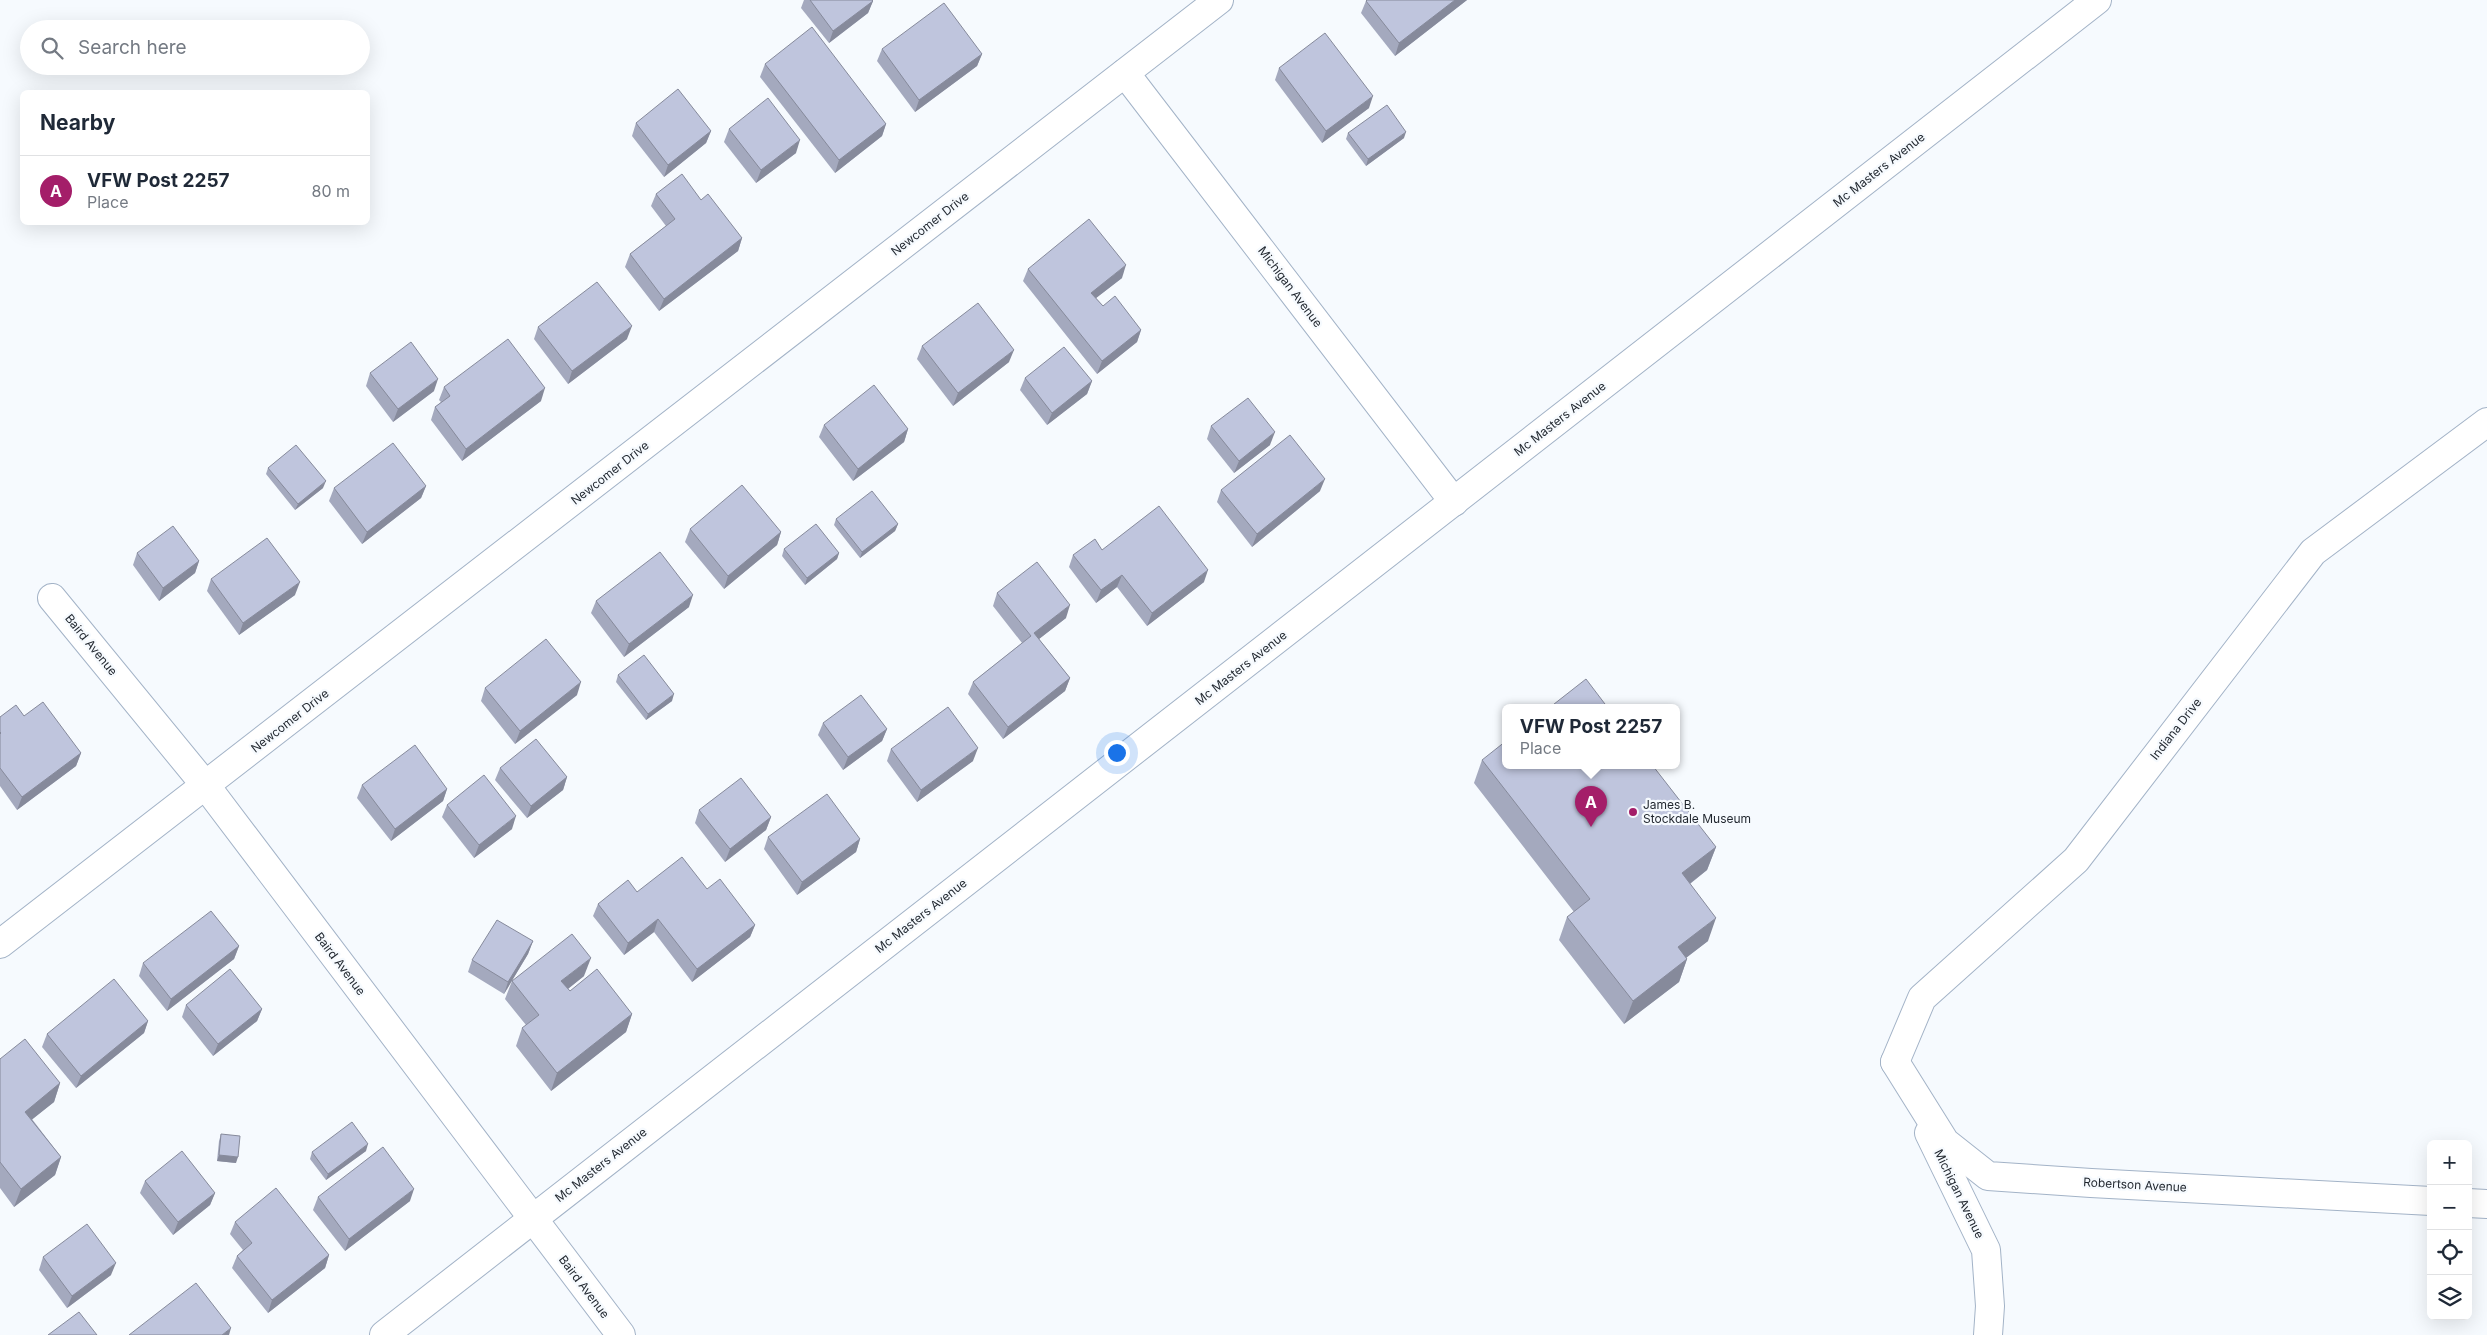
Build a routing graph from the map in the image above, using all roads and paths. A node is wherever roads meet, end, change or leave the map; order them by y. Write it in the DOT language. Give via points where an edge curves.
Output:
graph roads {
  1 [pos="1219,0"];
  2 [pos="2097,0"];
  3 [pos="1125,73"];
  4 [pos="2487,422"];
  5 [pos="1454,502"];
  6 [pos="52,598"];
  7 [pos="206,786"];
  8 [pos="0,944"];
  9 [pos="1895,1062"];
  10 [pos="2427,1201"];
  11 [pos="2472,1203"];
  12 [pos="2487,1204"];
  13 [pos="532,1218"];
  14 [pos="384,1335"];
  15 [pos="621,1335"];
  16 [pos="1988,1335"];
  1 -- 3 [label="street, Newcomer Drive"];
  2 -- 5 [label="street, Mc Masters Avenue"];
  3 -- 5 [label="street, Michigan Avenue"];
  3 -- 7 [label="street, Newcomer Drive"];
  4 -- 9 [label="street, Indiana Drive" via="2313,552 2076,860 1922,998"];
  5 -- 13 [label="street, Mc Masters Avenue"];
  6 -- 7 [label="street, Baird Avenue"];
  7 -- 8 [label="street, Newcomer Drive"];
  7 -- 13 [label="street, Baird Avenue"];
  9 -- 10 [label="street, Robertson Avenue" via="1945,1142 1988,1176"];
  9 -- 16 [label="street, Michigan Avenue" via="1986,1250 1990,1306"];
  11 -- 12 [label="street"];
  13 -- 14 [label="street, Mc Masters Avenue"];
  13 -- 15 [label="street, Baird Avenue"];
}
